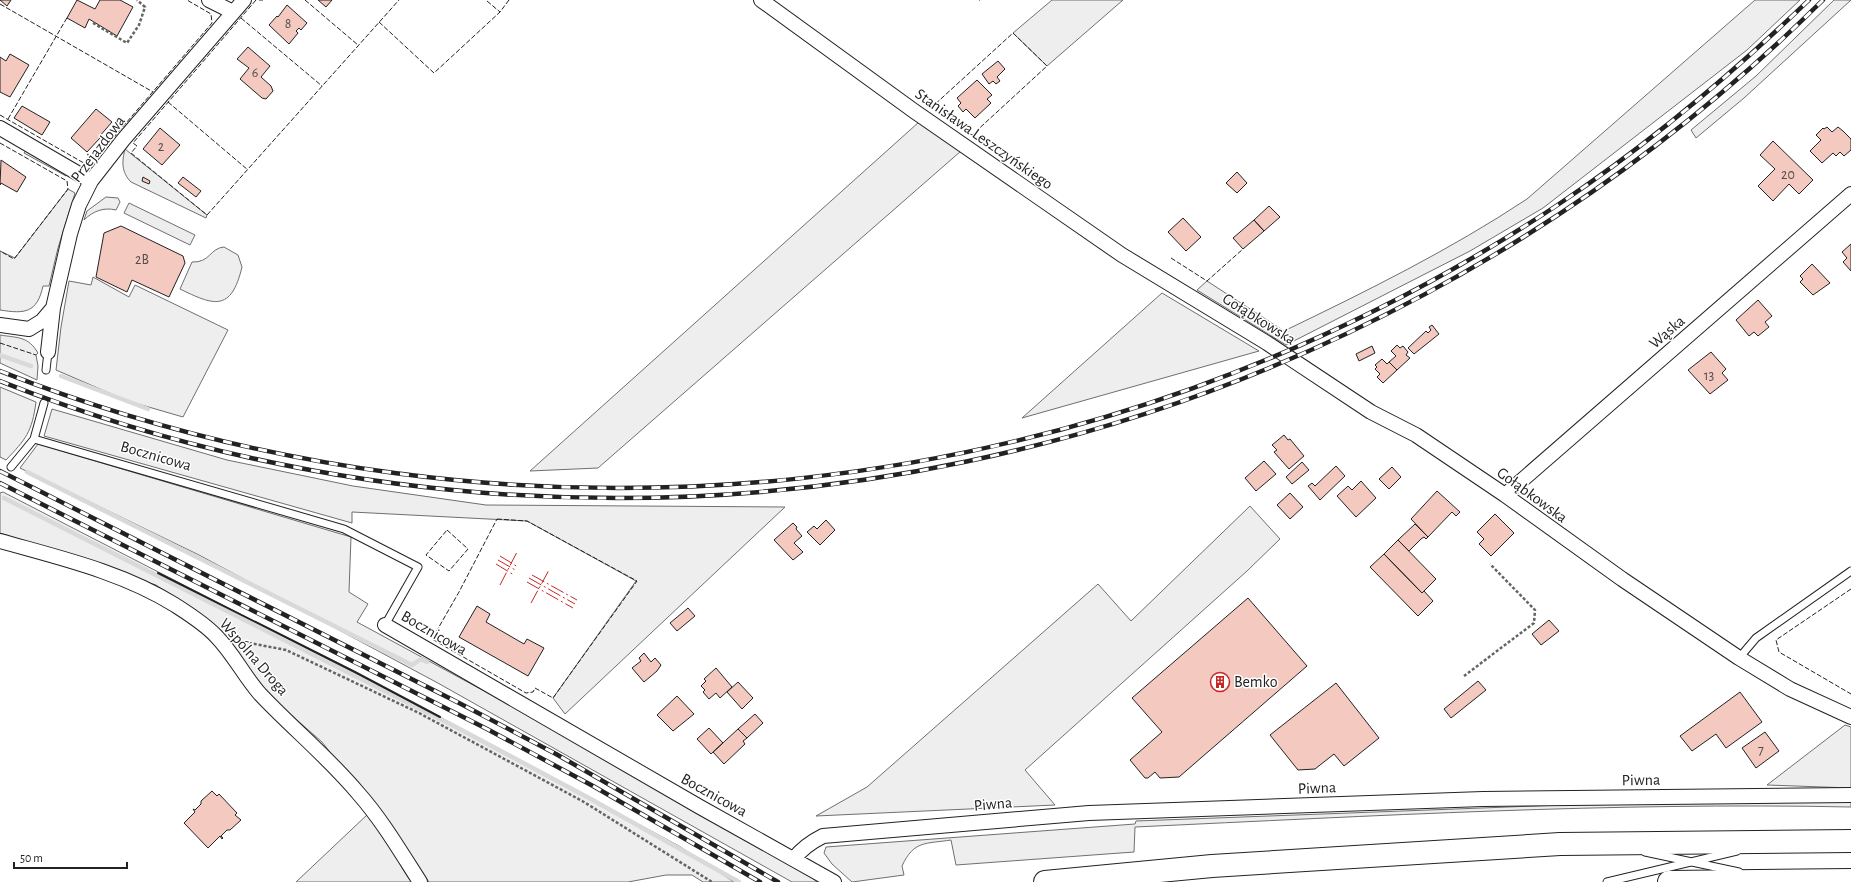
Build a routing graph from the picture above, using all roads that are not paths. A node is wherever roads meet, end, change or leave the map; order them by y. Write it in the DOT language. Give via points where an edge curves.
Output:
graph roads {
  1 [pos="208,0"];
  2 [pos="244,0"];
  3 [pos="760,0"];
  4 [pos="233,12"];
  5 [pos="0,128"];
  6 [pos="91,181"];
  7 [pos="1851,194"];
  8 [pos="1194,299"];
  9 [pos="53,308"];
  10 [pos="0,325"];
  11 [pos="48,352"];
  12 [pos="46,370"];
  13 [pos="44,403"];
  14 [pos="34,439"];
  15 [pos="11,468"];
  16 [pos="1505,495"];
  17 [pos="0,541"];
  18 [pos="1851,572"];
  19 [pos="385,625"];
  20 [pos="1739,658"];
  21 [pos="1851,717"];
  22 [pos="1851,795"];
  23 [pos="1780,841"];
  24 [pos="1851,841"];
  25 [pos="1602,843"];
  26 [pos="794,859"];
  27 [pos="1691,862"];
  28 [pos="1851,880"];
  29 [pos="1777,881"];
  30 [pos="420,882"];
  31 [pos="834,882"];
  32 [pos="1045,882"];
  33 [pos="1608,882"];
  34 [pos="1669,882"];
  1 -- 4 [label="street"];
  2 -- 4 [label="street, Przejazdowa"];
  3 -- 8 [label="street, Stanisława Leszczyńskiego" via="914,111 1122,255"];
  4 -- 6 [label="street, Przejazdowa"];
  5 -- 6 [label="street"];
  6 -- 9 [label="street, Przejazdowa" via="79,205 70,234"];
  7 -- 16 [label="street, Wąska"];
  8 -- 16 [label="street, Gołąbkowska" via="1267,343 1371,412 1416,435"];
  9 -- 10 [label="street" via="42,321 29,329"];
  9 -- 11 [label="street, Przejazdowa"];
  11 -- 12 [label="lane"];
  13 -- 14 [label="lane"];
  14 -- 15 [label="lane"];
  14 -- 19 [label="lane, Bocznicowa" via="227,494 360,536 418,567"];
  16 -- 20 [label="street, Gołąbkowska" via="1622,580"];
  17 -- 30 [label="street, Wspólna Droga" via="73,562 145,588 185,612 216,636 260,694 314,745 377,815"];
  18 -- 20 [label="lane" via="1756,638"];
  19 -- 26 [label="street, Bocznicowa"];
  20 -- 21 [label="street, Gołąbkowska" via="1790,689"];
  22 -- 26 [label="street, Piwna" via="1484,799 1089,813 823,836 812,841"];
  23 -- 24 [label="highway"];
  23 -- 25 [label="highway"];
  23 -- 27 [label="lane"];
  25 -- 27 [label="lane"];
  25 -- 32 [label="highway" via="1220,866"];
  26 -- 31 [label="street, Bocznicowa"];
  27 -- 29 [label="lane"];
  27 -- 33 [label="lane"];
  28 -- 29 [label="highway"];
  29 -- 34 [label="highway"];
}
